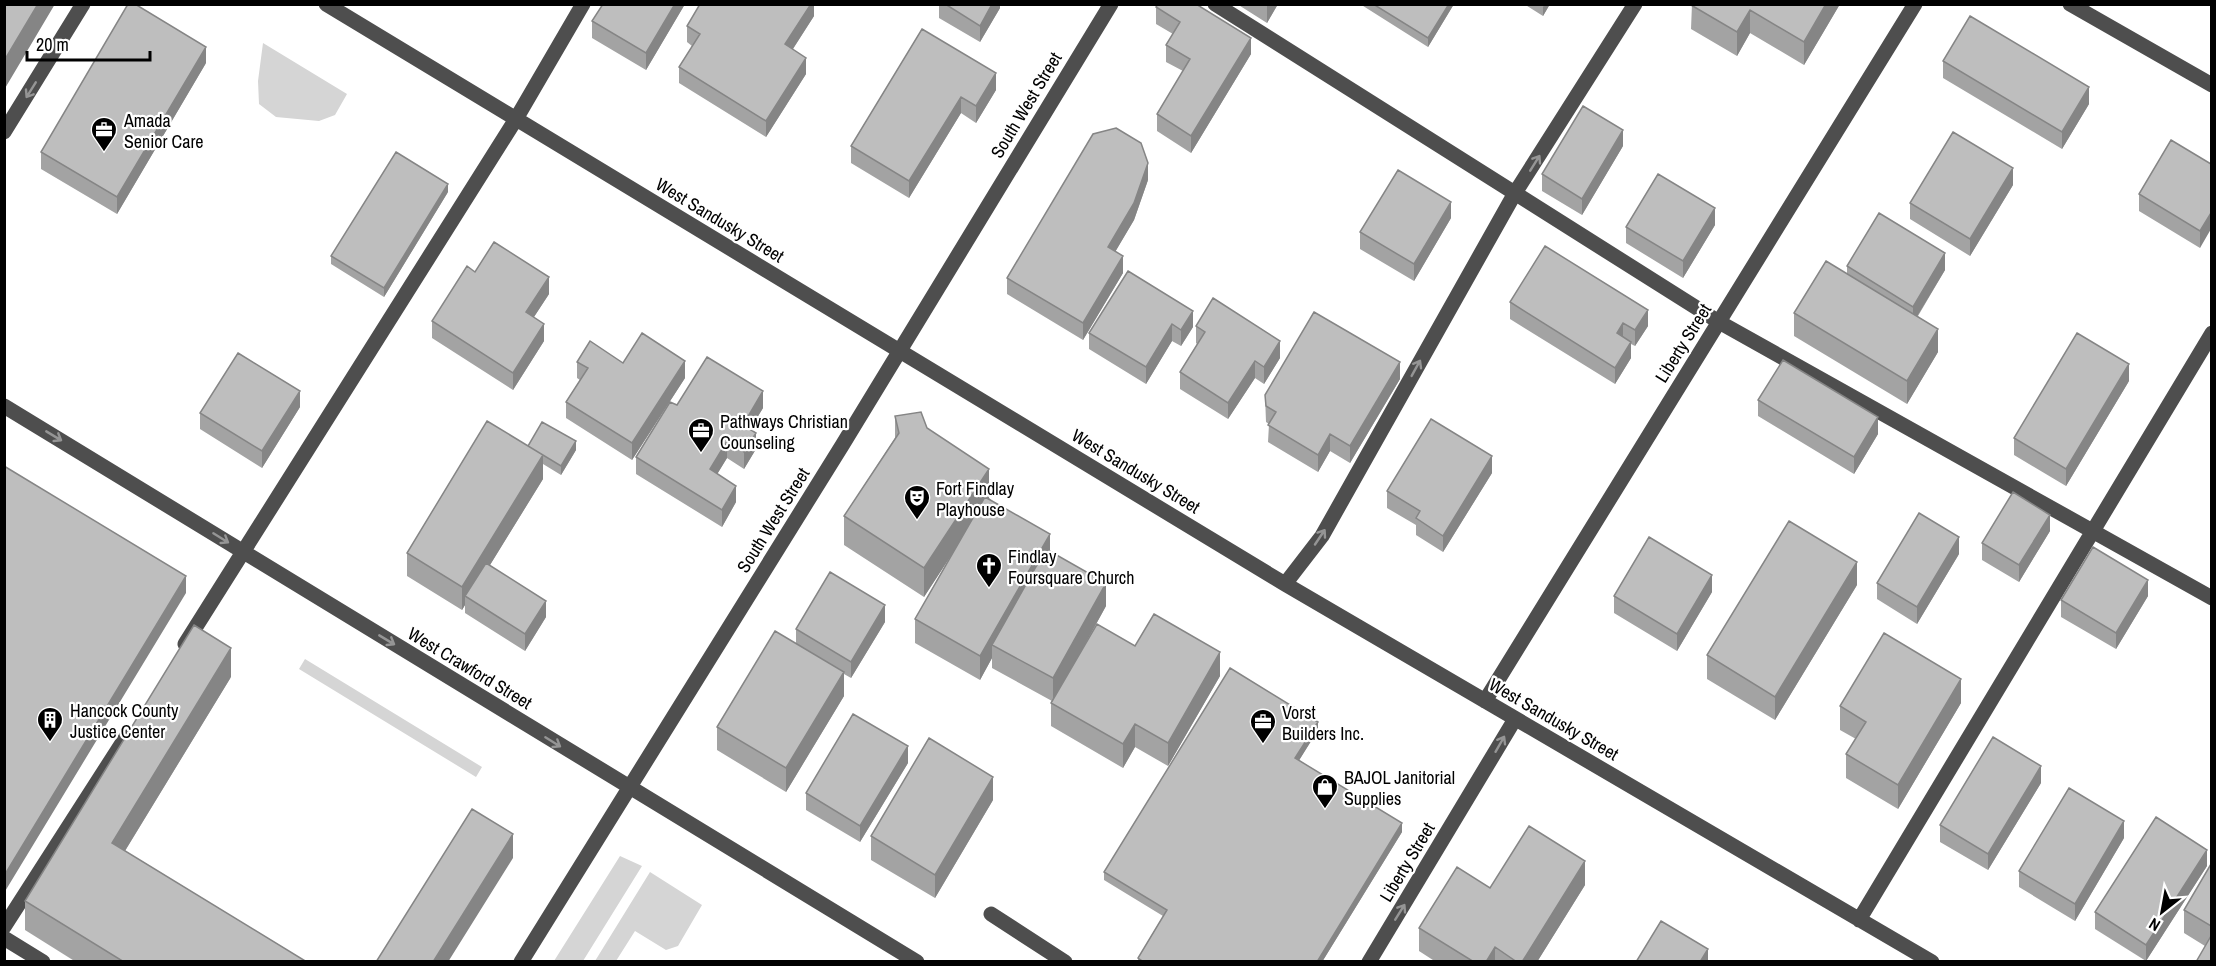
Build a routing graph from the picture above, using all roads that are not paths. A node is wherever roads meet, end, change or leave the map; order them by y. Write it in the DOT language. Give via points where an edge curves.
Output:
graph roads {
  1 [pos="83,4"];
  2 [pos="326,4"];
  3 [pos="584,4"];
  4 [pos="1111,4"];
  5 [pos="1215,4"];
  6 [pos="1635,4"];
  7 [pos="1915,4"];
  8 [pos="2070,4"];
  9 [pos="2211,86"];
  10 [pos="516,119"];
  11 [pos="4,132"];
  12 [pos="1515,193"];
  13 [pos="1719,321"];
  14 [pos="2211,333"];
  15 [pos="900,350"];
  16 [pos="4,406"];
  17 [pos="2093,530"];
  18 [pos="244,552"];
  19 [pos="1285,584"];
  20 [pos="2211,598"];
  21 [pos="174,662"];
  22 [pos="1485,701"];
  23 [pos="1515,719"];
  24 [pos="136,721"];
  25 [pos="628,787"];
  26 [pos="991,914"];
  27 [pos="1859,920"];
  28 [pos="4,927"];
  29 [pos="4,938"];
  30 [pos="43,962"];
  31 [pos="521,962"];
  32 [pos="917,962"];
  33 [pos="1065,962"];
  34 [pos="1369,962"];
  35 [pos="1932,962"];
  1 -- 11 [label="street, one-way"];
  2 -- 10 [label="street, West Sandusky Street"];
  3 -- 10 [label="street"];
  4 -- 15 [label="street, South West Street"];
  5 -- 12 [label="street"];
  12 -- 6 [label="street, one-way"];
  7 -- 13 [label="street, Liberty Street"];
  8 -- 9 [label="street"];
  10 -- 15 [label="street, West Sandusky Street"];
  10 -- 18 [label="street"];
  12 -- 13 [label="street"];
  19 -- 12 [label="street, one-way" via="1322,536"];
  13 -- 17 [label="street"];
  13 -- 22 [label="street, Liberty Street"];
  14 -- 17 [label="street"];
  15 -- 19 [label="street, West Sandusky Street"];
  15 -- 25 [label="street, South West Street"];
  16 -- 18 [label="street, West Crawford Street, one-way"];
  17 -- 20 [label="street"];
  17 -- 27 [label="street"];
  18 -- 21 [label="street"];
  18 -- 25 [label="street, West Crawford Street, one-way"];
  19 -- 22 [label="street, West Sandusky Street"];
  22 -- 23 [label="street, West Sandusky Street"];
  23 -- 27 [label="street, West Sandusky Street"];
  34 -- 23 [label="street, Liberty Street, one-way"];
  24 -- 28 [label="street"];
  25 -- 31 [label="street, South West Street"];
  25 -- 32 [label="street, West Crawford Street"];
  26 -- 33 [label="street"];
  27 -- 35 [label="street, West Sandusky Street"];
  29 -- 30 [label="street"];
}
